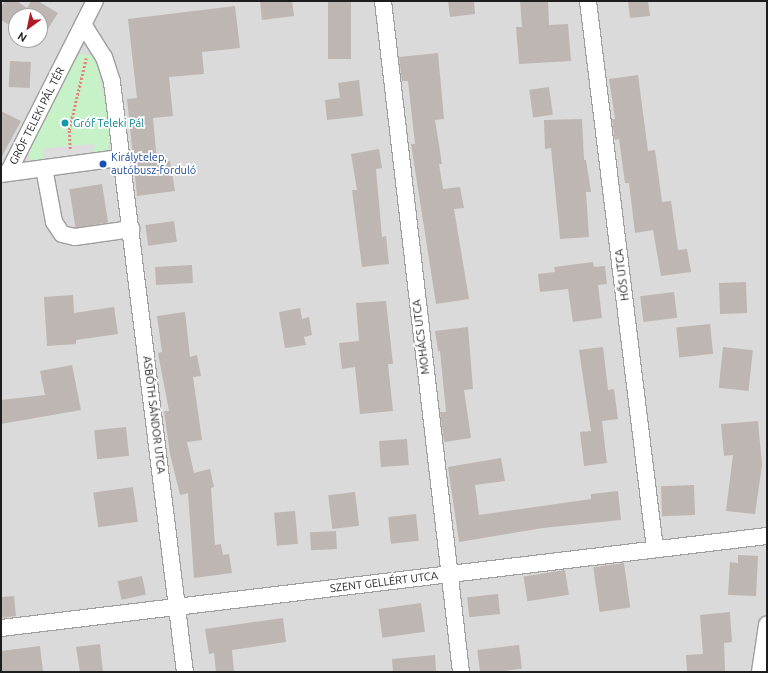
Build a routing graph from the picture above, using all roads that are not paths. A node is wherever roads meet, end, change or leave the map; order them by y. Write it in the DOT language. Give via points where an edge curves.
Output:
graph roads {
  1 [pos="95,1"];
  2 [pos="383,1"];
  3 [pos="588,1"];
  4 [pos="83,24"];
  5 [pos="120,158"];
  6 [pos="44,168"];
  7 [pos="5,173"];
  8 [pos="131,229"];
  9 [pos="767,536"];
  10 [pos="655,549"];
  11 [pos="448,574"];
  12 [pos="178,607"];
  13 [pos="767,625"];
  14 [pos="1,628"];
  15 [pos="185,672"];
  16 [pos="461,672"];
  17 [pos="760,672"];
  1 -- 4 [label="street, GRÓF TELEKI PÁL TÉR"];
  2 -- 11 [label="street, MOHÁCS UTCA"];
  3 -- 10 [label="street, HŐS UTCA"];
  4 -- 5 [label="street" via="104,57 112,82"];
  4 -- 7 [label="street, GRÓF TELEKI PÁL TÉR"];
  5 -- 6 [label="street, GRÓF TELEKI PÁL TÉR"];
  5 -- 8 [label="street, ASBÓTH SÁNDOR UTCA"];
  6 -- 7 [label="street, GRÓF TELEKI PÁL TÉR"];
  6 -- 8 [label="street" via="54,222 62,234 75,236"];
  8 -- 12 [label="street, ASBÓTH SÁNDOR UTCA"];
  9 -- 10 [label="street, SZENT GELLÉRT UTCA"];
  10 -- 11 [label="street, SZENT GELLÉRT UTCA"];
  11 -- 12 [label="street, SZENT GELLÉRT UTCA"];
  11 -- 16 [label="street, MOHÁCS UTCA"];
  12 -- 14 [label="street, SZENT GELLÉRT UTCA"];
  12 -- 15 [label="street, ASBÓTH SÁNDOR UTCA"];
  13 -- 17 [label="street"];
}
